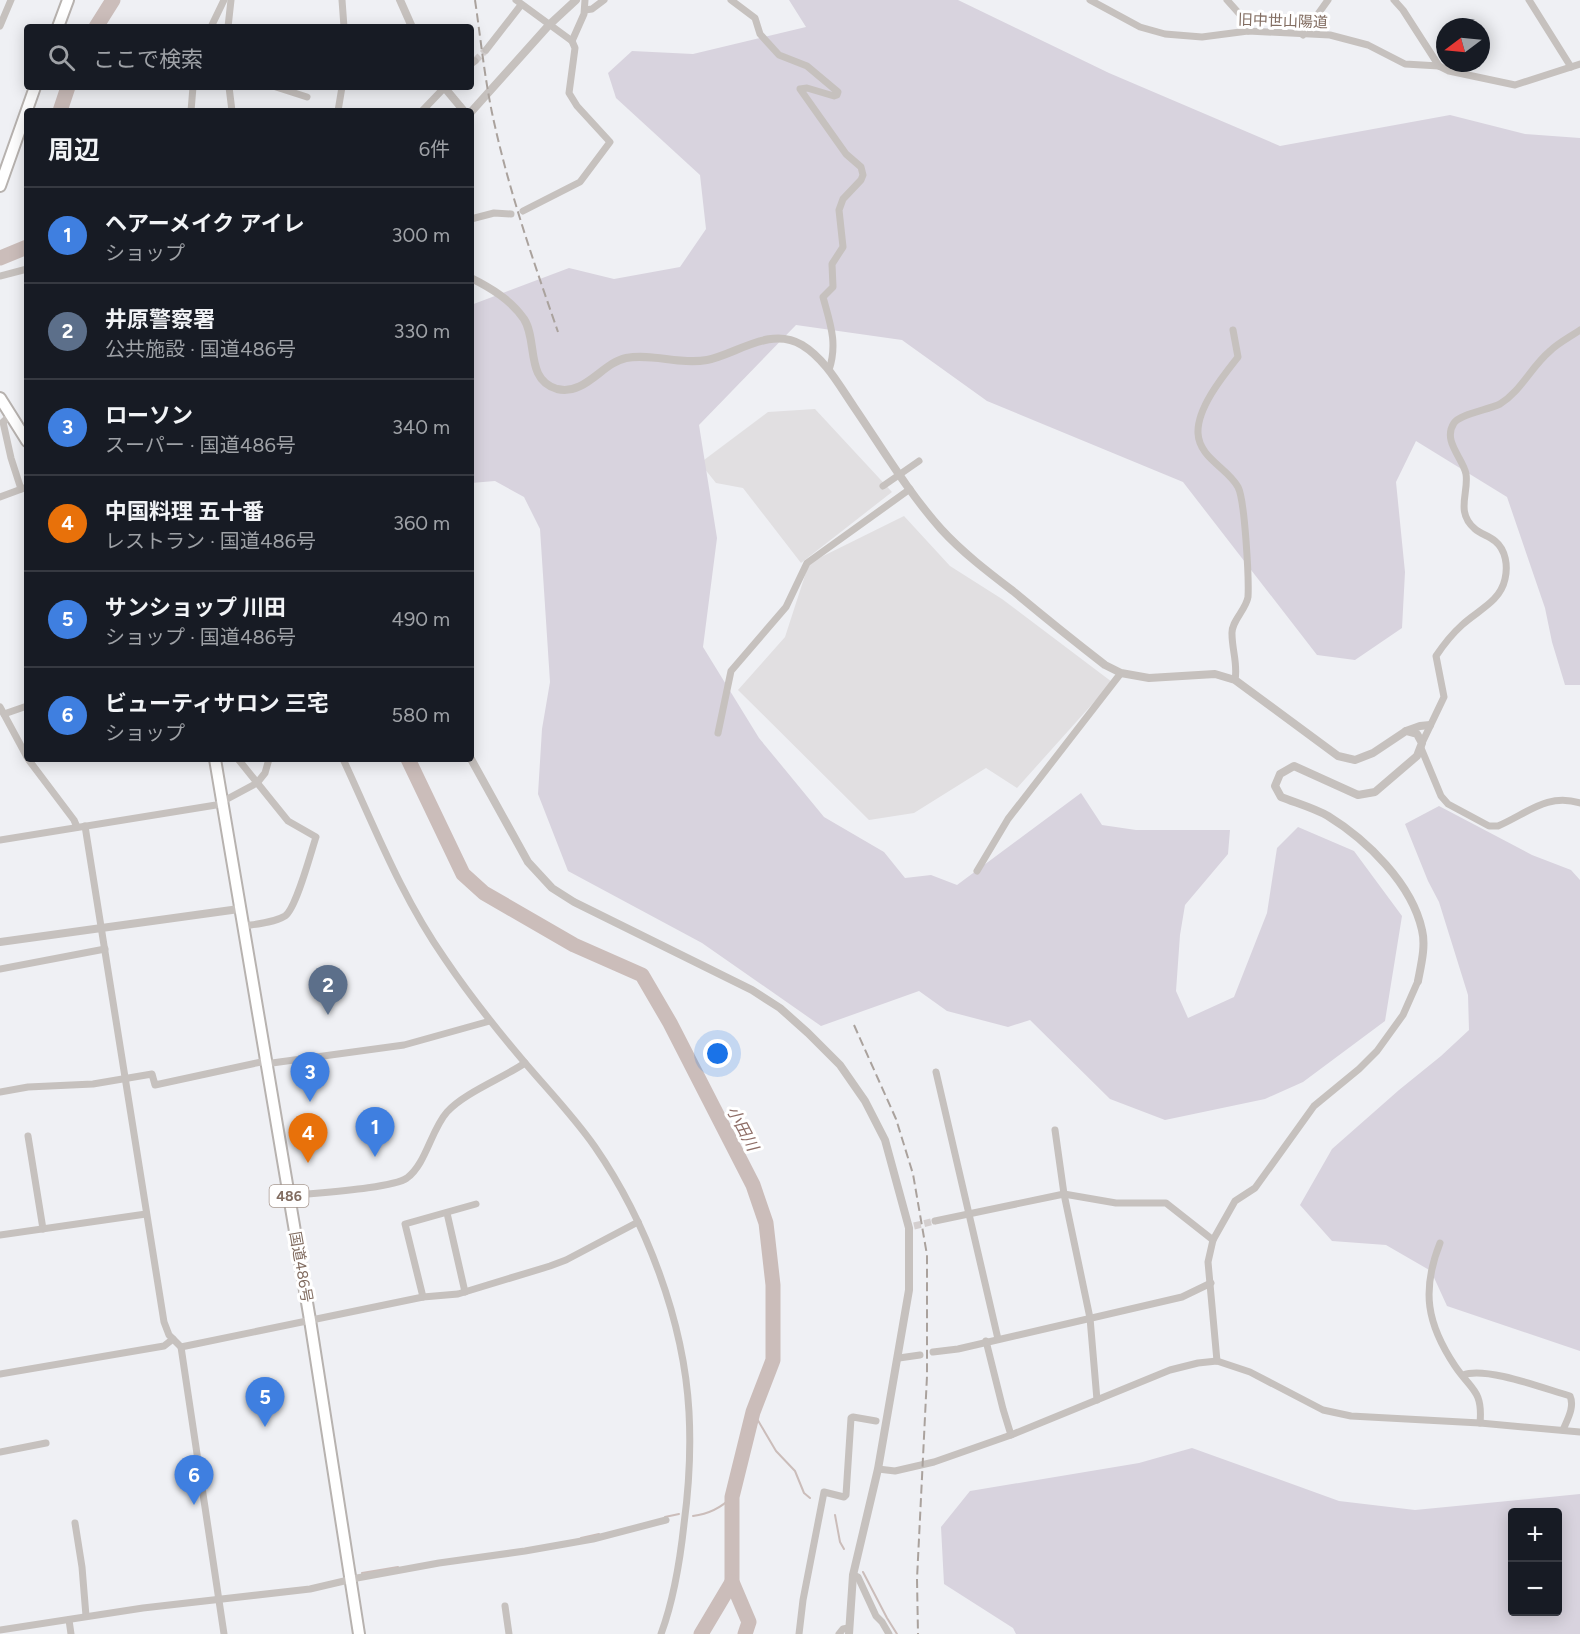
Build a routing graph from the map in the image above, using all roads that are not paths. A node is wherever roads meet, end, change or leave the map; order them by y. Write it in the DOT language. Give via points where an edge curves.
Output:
graph roads {
  1 [pos="11,0"];
  2 [pos="68,0"];
  3 [pos="224,0"];
  4 [pos="231,0"];
  5 [pos="342,0"];
  6 [pos="400,0"];
  7 [pos="576,0"];
  8 [pos="585,0"];
  9 [pos="604,0"];
  10 [pos="731,0"];
  11 [pos="1090,0"];
  12 [pos="1227,0"];
  13 [pos="1328,0"];
  14 [pos="1394,0"];
  15 [pos="1529,0"];
  16 [pos="518,3"];
  17 [pos="585,10"];
  18 [pos="59,24"];
  19 [pos="212,24"];
  20 [pos="228,24"];
  21 [pos="344,24"];
  22 [pos="411,24"];
  23 [pos="549,25"];
  24 [pos="0,26"];
  25 [pos="1248,31"];
  26 [pos="1303,35"];
  27 [pos="572,41"];
  28 [pos="486,50"];
  29 [pos="1436,61"];
  30 [pos="1580,64"];
  31 [pos="1436,66"];
  32 [pos="1571,67"];
  33 [pos="1453,72"];
  34 [pos="34,90"];
  35 [pos="193,90"];
  36 [pos="229,90"];
  37 [pos="285,90"];
  38 [pos="342,90"];
  39 [pos="441,90"];
  40 [pos="446,90"];
  41 [pos="307,97"];
  42 [pos="28,108"];
  43 [pos="190,108"];
  44 [pos="232,108"];
  45 [pos="338,108"];
  46 [pos="425,108"];
  47 [pos="462,108"];
  48 [pos="474,109"];
  49 [pos="24,118"];
  50 [pos="0,186"];
  51 [pos="523,211"];
  52 [pos="512,214"];
  53 [pos="474,218"];
  54 [pos="24,270"];
  55 [pos="0,276"];
  56 [pos="474,280"];
  57 [pos="1233,330"];
  58 [pos="1580,330"];
  59 [pos="829,370"];
  60 [pos="0,398"];
  61 [pos="10,416"];
  62 [pos="24,437"];
  63 [pos="919,461"];
  64 [pos="883,486"];
  65 [pos="24,488"];
  66 [pos="910,489"];
  67 [pos="0,497"];
  68 [pos="1121,673"];
  69 [pos="1235,680"];
  70 [pos="24,706"];
  71 [pos="2,710"];
  72 [pos="1430,725"];
  73 [pos="1406,731"];
  74 [pos="718,733"];
  75 [pos="1422,746"];
  76 [pos="24,751"];
  77 [pos="31,762"];
  78 [pos="216,762"];
  79 [pos="240,762"];
  80 [pos="268,762"];
  81 [pos="344,762"];
  82 [pos="473,762"];
  83 [pos="257,783"];
  84 [pos="223,801"];
  85 [pos="1580,804"];
  86 [pos="85,826"];
  87 [pos="77,827"];
  88 [pos="0,840"];
  89 [pos="977,871"];
  90 [pos="239,909"];
  91 [pos="243,926"];
  92 [pos="101,928"];
  93 [pos="0,942"];
  94 [pos="105,949"];
  95 [pos="0,969"];
  96 [pos="1418,981"];
  97 [pos="490,1021"];
  98 [pos="267,1062"];
  99 [pos="525,1063"];
  100 [pos="936,1072"];
  101 [pos="125,1079"];
  102 [pos="0,1092"];
  103 [pos="1055,1130"];
  104 [pos="28,1136"];
  105 [pos="1064,1194"];
  106 [pos="289,1196"];
  107 [pos="476,1204"];
  108 [pos="447,1213"];
  109 [pos="970,1213"];
  110 [pos="146,1214"];
  111 [pos="935,1221"];
  112 [pos="638,1222"];
  113 [pos="43,1229"];
  114 [pos="0,1235"];
  115 [pos="1213,1240"];
  116 [pos="1440,1243"];
  117 [pos="1211,1283"];
  118 [pos="465,1292"];
  119 [pos="423,1297"];
  120 [pos="1090,1318"];
  121 [pos="310,1320"];
  122 [pos="172,1339"];
  123 [pos="998,1339"];
  124 [pos="986,1341"];
  125 [pos="181,1347"];
  126 [pos="933,1352"];
  127 [pos="920,1355"];
  128 [pos="898,1358"];
  129 [pos="1217,1361"];
  130 [pos="0,1374"];
  131 [pos="1463,1375"];
  132 [pos="1097,1400"];
  133 [pos="876,1421"];
  134 [pos="1480,1423"];
  135 [pos="1563,1430"];
  136 [pos="1580,1432"];
  137 [pos="1011,1435"];
  138 [pos="46,1443"];
  139 [pos="0,1452"];
  140 [pos="878,1469"];
  141 [pos="666,1520"];
  142 [pos="75,1523"];
  143 [pos="853,1575"];
  144 [pos="350,1580"];
  145 [pos="219,1599"];
  146 [pos="505,1606"];
  147 [pos="86,1616"];
  148 [pos="69,1620"];
  149 [pos="0,1630"];
  150 [pos="848,1631"];
  151 [pos="71,1634"];
  152 [pos="224,1634"];
  153 [pos="359,1634"];
  154 [pos="509,1634"];
  155 [pos="661,1634"];
  156 [pos="799,1634"];
  157 [pos="839,1634"];
  158 [pos="889,1634"];
  1 -- 24 [label="street"];
  2 -- 18 [label="highway"];
  3 -- 19 [label="street"];
  4 -- 20 [label="street"];
  5 -- 21 [label="street"];
  6 -- 22 [label="street"];
  7 -- 23 [label="street"];
  8 -- 17 [label="street"];
  9 -- 17 [label="street"];
  10 -- 59 [label="street" via="755,18 760,34 779,55 807,66 838,92 834,96 807,87 800,89 846,154 861,167 861,180 840,204 843,247 832,264 833,286 823,297 834,339"];
  11 -- 25 [label="street, 旧中世山陽道" via="1140,27 1166,34 1202,37"];
  12 -- 25 [label="street" via="1244,19"];
  13 -- 26 [label="street"];
  14 -- 29 [label="street"];
  15 -- 32 [label="street"];
  16 -- 23 [label="street"];
  16 -- 28 [label="street"];
  17 -- 27 [label="street"];
  23 -- 27 [label="street"];
  23 -- 48 [label="street"];
  25 -- 26 [label="street, 旧中世山陽道"];
  26 -- 31 [label="street, 旧中世山陽道" via="1330,35 1368,45 1405,64"];
  27 -- 51 [label="street" via="569,93 610,142 580,182"];
  30 -- 32 [label="street, 旧中世山陽道"];
  32 -- 33 [label="street, 旧中世山陽道" via="1515,86"];
  34 -- 42 [label="highway"];
  35 -- 43 [label="street"];
  36 -- 44 [label="street"];
  37 -- 41 [label="street"];
  38 -- 45 [label="street"];
  39 -- 46 [label="street"];
  40 -- 47 [label="street"];
  49 -- 50 [label="highway"];
  52 -- 53 [label="street"];
  54 -- 55 [label="street"];
  56 -- 59 [label="street" via="498,293 525,321 540,377 559,389 585,384 623,359 643,356 692,362 719,357 764,340 784,339 800,344"];
  57 -- 69 [label="street" via="1238,357 1203,409 1198,433 1204,451 1238,486 1243,502 1248,598 1231,632"];
  58 -- 72 [label="street" via="1550,350 1501,403 1454,422 1451,444 1464,465 1465,512 1474,529 1504,551 1505,579 1493,601 1464,623 1436,656 1444,697"];
  59 -- 66 [label="street"];
  60 -- 61 [label="highway"];
  61 -- 62 [label="highway"];
  61 -- 65 [label="street" via="3,422 11,458"];
  63 -- 64 [label="street, bridge"];
  65 -- 67 [label="street"];
  66 -- 68 [label="street" via="942,529 988,572 1105,665"];
  66 -- 74 [label="street" via="807,563 786,607 731,671"];
  68 -- 69 [label="street" via="1149,678 1215,674"];
  68 -- 89 [label="street" via="1008,819"];
  69 -- 73 [label="street" via="1338,756 1355,760"];
  70 -- 71 [label="street"];
  71 -- 76 [label="street"];
  72 -- 73 [label="street"];
  72 -- 75 [label="street"];
  73 -- 75 [label="street" via="1418,734"];
  75 -- 85 [label="street" via="1441,796 1488,826 1498,826 1552,800 1567,799"];
  75 -- 96 [label="street" via="1410,762 1375,792 1358,795 1294,766 1280,774 1275,786 1281,797 1326,815 1369,847 1409,894 1423,932"];
  77 -- 87 [label="street"];
  78 -- 84 [label="highway, 国道486号 / 486"];
  79 -- 83 [label="street"];
  80 -- 83 [label="street"];
  81 -- 97 [label="street" via="411,906"];
  82 -- 128 [label="street" via="528,862 552,888 752,990 787,1014 840,1065 885,1140 912,1227 909,1290"];
  83 -- 84 [label="street"];
  83 -- 91 [label="street" via="288,821 316,837 287,914"];
  84 -- 86 [label="street"];
  84 -- 90 [label="highway, 国道486号 / 486"];
  86 -- 87 [label="street"];
  86 -- 92 [label="street"];
  87 -- 88 [label="street"];
  90 -- 91 [label="highway, 国道486号 / 486"];
  90 -- 92 [label="street"];
  91 -- 98 [label="highway, 国道486号 / 486"];
  92 -- 93 [label="street"];
  92 -- 94 [label="street"];
  94 -- 95 [label="street"];
  94 -- 101 [label="street"];
  96 -- 115 [label="street" via="1403,1015 1377,1051 1314,1106 1255,1188 1235,1201"];
  97 -- 98 [label="street" via="404,1045"];
  97 -- 99 [label="street"];
  98 -- 101 [label="street" via="154,1085 152,1074"];
  98 -- 106 [label="highway, 国道486号 / 486"];
  99 -- 106 [label="street" via="452,1107 406,1179 387,1185"];
  99 -- 112 [label="street" via="594,1145"];
  100 -- 109 [label="street"];
  101 -- 102 [label="street"];
  101 -- 110 [label="street"];
  103 -- 105 [label="street"];
  104 -- 113 [label="street"];
  105 -- 109 [label="street"];
  105 -- 115 [label="street" via="1116,1203 1166,1203"];
  105 -- 120 [label="street"];
  106 -- 121 [label="highway, 国道486号 / 486"];
  107 -- 108 [label="street"];
  108 -- 118 [label="street"];
  108 -- 119 [label="street" via="405,1224"];
  109 -- 111 [label="street"];
  109 -- 123 [label="street"];
  110 -- 113 [label="street"];
  110 -- 122 [label="street" via="164,1322"];
  112 -- 118 [label="street" via="566,1260"];
  112 -- 155 [label="street" via="669,1306 689,1411 682,1547"];
  113 -- 114 [label="street"];
  115 -- 117 [label="street" via="1208,1262"];
  116 -- 131 [label="street" via="1430,1272 1430,1312 1447,1353"];
  117 -- 120 [label="street" via="1182,1297"];
  117 -- 129 [label="street"];
  118 -- 119 [label="street"];
  119 -- 121 [label="street"];
  120 -- 123 [label="street"];
  120 -- 132 [label="street"];
  121 -- 125 [label="street"];
  121 -- 144 [label="highway, 国道486号 / 486"];
  122 -- 125 [label="street"];
  122 -- 130 [label="street" via="164,1346"];
  123 -- 124 [label="street"];
  124 -- 126 [label="street"];
  124 -- 137 [label="street"];
  125 -- 145 [label="street"];
  127 -- 128 [label="street"];
  128 -- 140 [label="street"];
  129 -- 132 [label="street" via="1170,1370"];
  129 -- 134 [label="street" via="1250,1372 1323,1410 1351,1416"];
  131 -- 134 [label="street" via="1476,1392"];
  131 -- 135 [label="street" via="1489,1373 1570,1396 1572,1407"];
  132 -- 137 [label="street"];
  133 -- 156 [label="street" via="851,1418 846,1496 824,1492"];
  134 -- 135 [label="street"];
  135 -- 136 [label="street"];
  137 -- 140 [label="street" via="934,1462 895,1471"];
  138 -- 139 [label="street"];
  140 -- 143 [label="street"];
  141 -- 144 [label="street" via="592,1539"];
  142 -- 147 [label="street"];
  143 -- 150 [label="street"];
  143 -- 158 [label="street" via="858,1577"];
  144 -- 145 [label="street" via="310,1589"];
  144 -- 153 [label="highway, 国道486号 / 486"];
  145 -- 147 [label="street"];
  145 -- 152 [label="street"];
  146 -- 154 [label="street"];
  147 -- 148 [label="street"];
  148 -- 149 [label="street"];
  148 -- 151 [label="street"];
  150 -- 157 [label="street" via="843,1629"];
}
